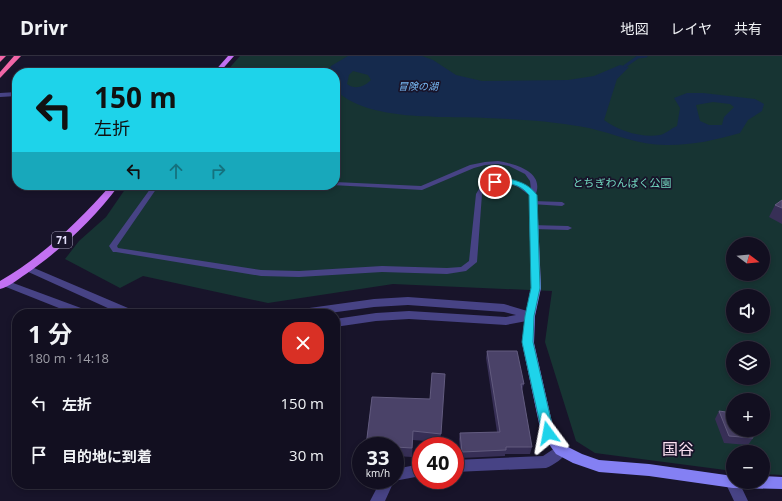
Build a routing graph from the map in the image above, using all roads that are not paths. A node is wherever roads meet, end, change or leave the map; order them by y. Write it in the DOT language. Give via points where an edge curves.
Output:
graph roads {
  1 [pos="3,56"];
  2 [pos="18,56"];
  3 [pos="231,56"];
  4 [pos="0,60"];
  5 [pos="220,68"];
  6 [pos="0,76"];
  7 [pos="0,94"];
  8 [pos="12,94"];
  9 [pos="340,184"];
  10 [pos="110,190"];
  11 [pos="152,190"];
  12 [pos="533,199"];
  13 [pos="562,204"];
  14 [pos="534,227"];
  15 [pos="568,228"];
  16 [pos="27,268"];
  17 [pos="3,284"];
  18 [pos="71,309"];
  19 [pos="121,309"];
  20 [pos="331,309"];
  21 [pos="530,316"];
  22 [pos="340,321"];
  23 [pos="561,450"];
  24 [pos="464,466"];
  25 [pos="726,481"];
  26 [pos="770,484"];
  27 [pos="782,484"];
  28 [pos="383,489"];
  29 [pos="736,489"];
  30 [pos="377,501"];
  31 [pos="741,501"];
  1 -- 4 [label="highway"];
  2 -- 6 [label="highway"];
  3 -- 5 [label="main road"];
  7 -- 8 [label="street"];
  9 -- 12 [label="lane" via="422,188 471,166 492,162 514,166 529,174 533,178 535,189"];
  10 -- 16 [label="main road, 71" via="79,225"];
  11 -- 12 [label="lane" via="113,246 116,250 261,273 299,274 382,269 463,269 473,262 479,194 484,184 505,180 518,183 528,189"];
  12 -- 13 [label="lane"];
  12 -- 14 [label="street"];
  14 -- 15 [label="lane"];
  14 -- 21 [label="street" via="536,288"];
  16 -- 17 [label="main road, 71"];
  16 -- 19 [label="street"];
  17 -- 18 [label="street"];
  20 -- 21 [label="street" via="408,301 504,308"];
  21 -- 22 [label="street" via="506,321 409,315"];
  21 -- 23 [label="street" via="528,342 548,433"];
  23 -- 24 [label="street" via="546,462"];
  23 -- 25 [label="street" via="599,466"];
  26 -- 27 [label="street"];
  28 -- 30 [label="street"];
  29 -- 31 [label="street"];
}
